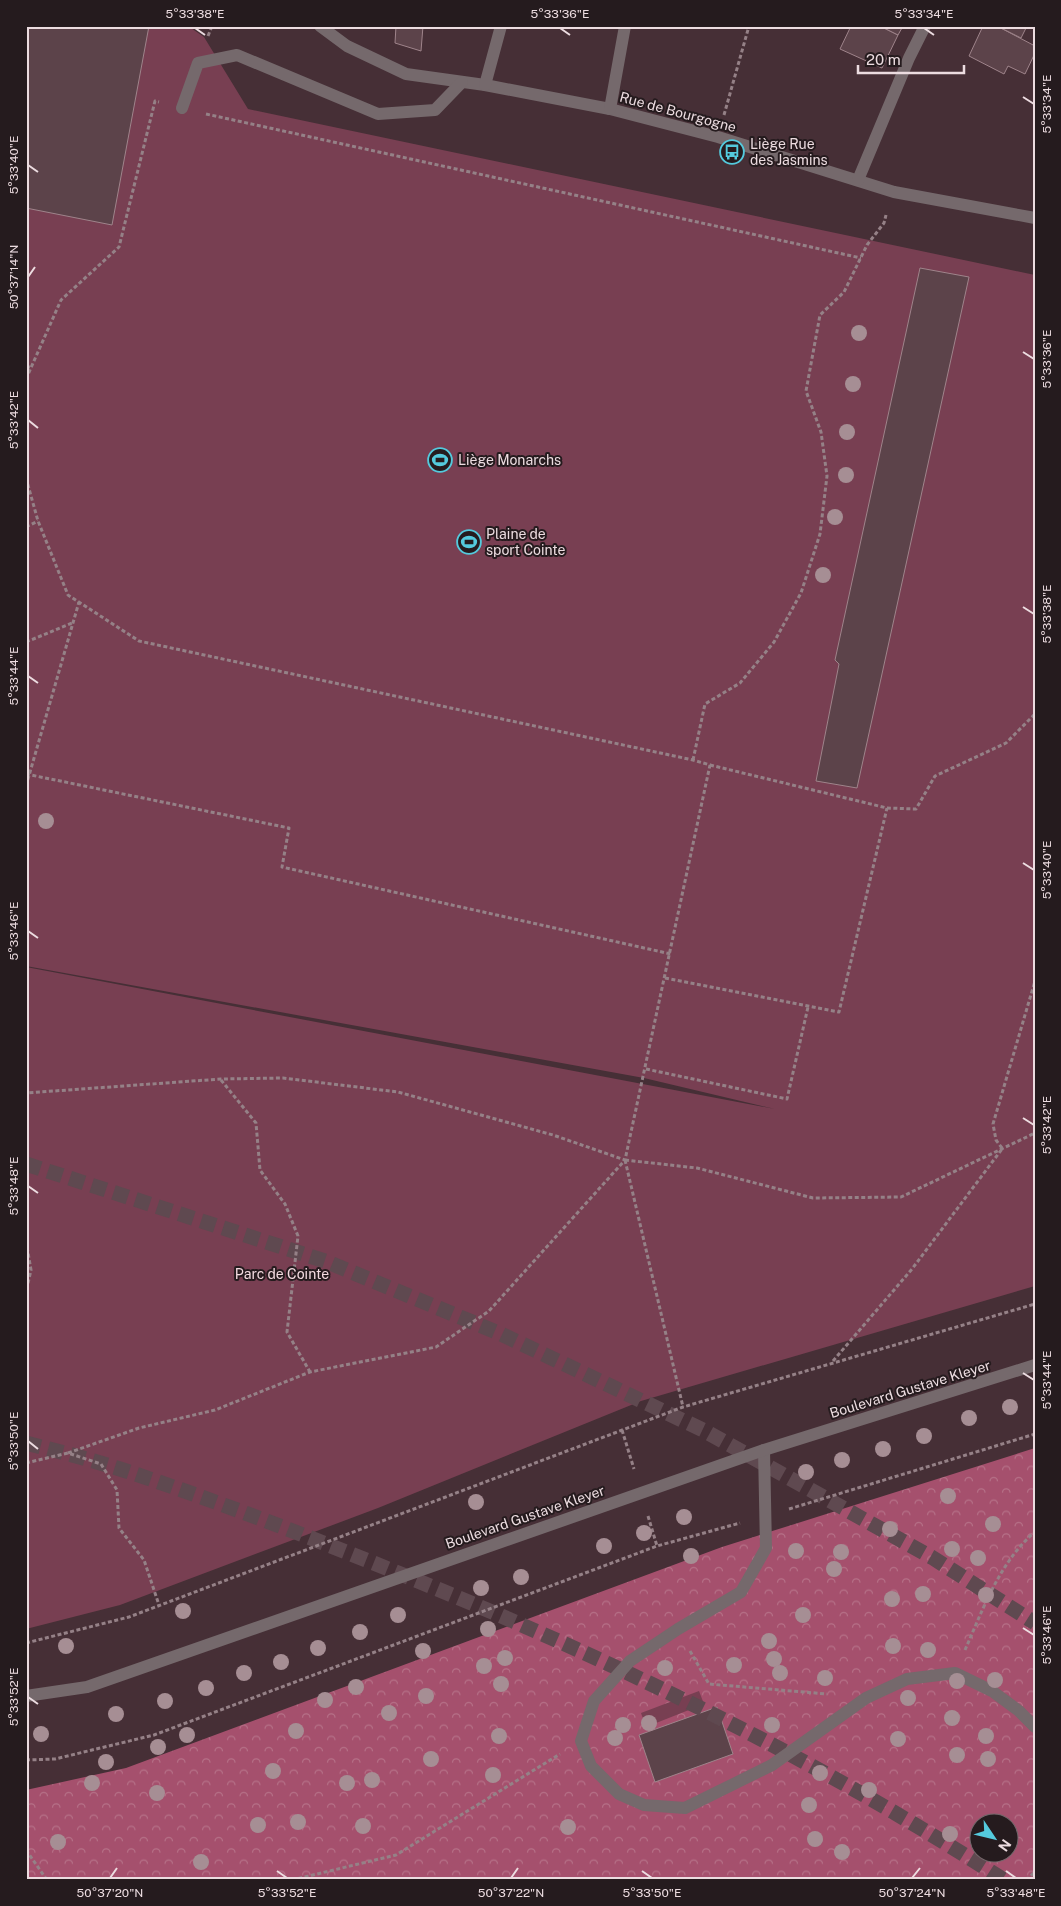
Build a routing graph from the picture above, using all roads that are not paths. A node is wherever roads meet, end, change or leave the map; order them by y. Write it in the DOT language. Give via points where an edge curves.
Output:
graph roads {
  1 [pos="320,26"];
  2 [pos="501,26"];
  3 [pos="625,26"];
  4 [pos="925,26"];
  5 [pos="462,82"];
  6 [pos="485,84"];
  7 [pos="182,108"];
  8 [pos="610,109"];
  9 [pos="858,180"];
  10 [pos="1035,218"];
  11 [pos="1035,1365"];
  12 [pos="764,1450"];
  13 [pos="26,1696"];
  14 [pos="1035,1727"];
  1 -- 5 [label="street, Rue de Bourgogne" via="347,46 406,74"];
  2 -- 6 [label="street"];
  3 -- 8 [label="street"];
  4 -- 9 [label="street"];
  5 -- 6 [label="street, Rue de Bourgogne"];
  5 -- 7 [label="street" via="435,110 378,114 237,55 198,63"];
  6 -- 8 [label="street, Rue de Bourgogne"];
  8 -- 9 [label="street, Rue de Bourgogne" via="718,137"];
  9 -- 10 [label="street, Rue de Bourgogne" via="894,192"];
  11 -- 12 [label="street, Boulevard Gustave Kleyer"];
  12 -- 13 [label="street, Boulevard Gustave Kleyer" via="87,1687"];
  12 -- 14 [label="street" via="766,1548 741,1592 630,1661 594,1701 581,1741 591,1766 619,1794 644,1805 685,1808 772,1764 866,1698 907,1679 955,1674 992,1691"];
}
